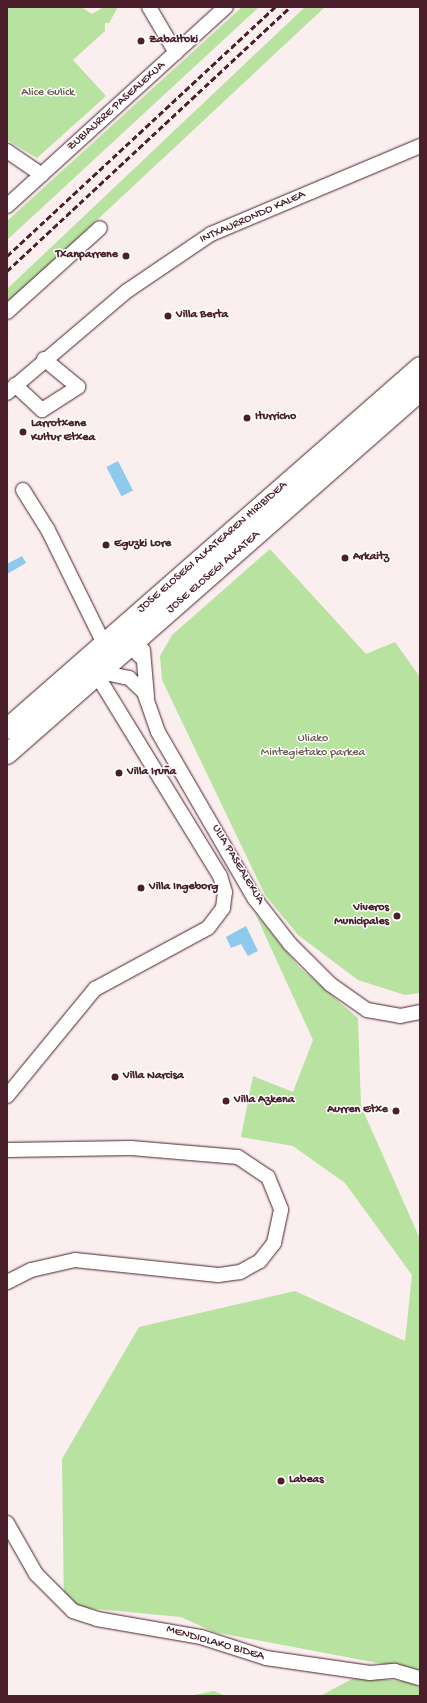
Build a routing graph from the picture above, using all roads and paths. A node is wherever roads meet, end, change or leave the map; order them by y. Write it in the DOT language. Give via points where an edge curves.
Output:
graph roads {
  1 [pos="149,7"];
  2 [pos="226,7"];
  3 [pos="176,53"];
  4 [pos="420,146"];
  5 [pos="7,151"];
  6 [pos="42,175"];
  7 [pos="7,206"];
  8 [pos="100,228"];
  9 [pos="7,312"];
  10 [pos="44,359"];
  11 [pos="420,367"];
  12 [pos="11,389"];
  13 [pos="420,391"];
  14 [pos="24,490"];
  15 [pos="104,644"];
  16 [pos="137,652"];
  17 [pos="97,675"];
  18 [pos="148,701"];
  19 [pos="7,729"];
  20 [pos="7,754"];
  21 [pos="420,1012"];
  22 [pos="7,1096"];
  23 [pos="7,1150"];
  24 [pos="7,1282"];
  25 [pos="7,1524"];
  26 [pos="420,1678"];
  1 -- 3 [label="street"];
  2 -- 3 [label="street, ZUBIAURRE PASEALEKUA"];
  3 -- 6 [label="street, ZUBIAURRE PASEALEKUA"];
  4 -- 10 [label="street, INTXAURRONDO KALEA" via="212,234 144,278"];
  5 -- 6 [label="street"];
  6 -- 7 [label="street, ZUBIAURRE PASEALEKUA"];
  8 -- 9 [label="street"];
  10 -- 12 [label="street, INTXAURRONDO KALEA"];
  10 -- 12 [label="street, INTXAURRONDO KALEA" via="78,387 42,410"];
  11 -- 15 [label="main road, JOSE ELOSEGI ALKATEAREN HIRIBIDEA"];
  13 -- 16 [label="main road, JOSE ELOSEGI ALKATEA" via="147,631"];
  14 -- 15 [label="street" via="48,530"];
  15 -- 16 [label="street" via="119,640"];
  15 -- 19 [label="main road, JOSE ELOSEGI ALKATEAREN HIRIBIDEA"];
  16 -- 17 [label="main road, JOSE ELOSEGI ALKATEA"];
  16 -- 18 [label="street"];
  17 -- 18 [label="street, ULIA PASEALEKUA" via="113,673 129,678"];
  17 -- 20 [label="main road, JOSE ELOSEGI ALKATEA"];
  17 -- 22 [label="street" via="220,876 225,900 219,916 208,928 95,989"];
  18 -- 21 [label="street, ULIA PASEALEKUA" via="158,732 251,892 290,944 330,984 367,1010 400,1016"];
  23 -- 24 [label="street" via="131,1148 238,1157 268,1177 281,1210 274,1243 260,1261 240,1272 218,1275 75,1260 31,1270"];
  25 -- 26 [label="street, MENDIOLAKO BIDEA" via="36,1574 73,1611 97,1619 201,1637 266,1658 370,1673 395,1671"];
}
